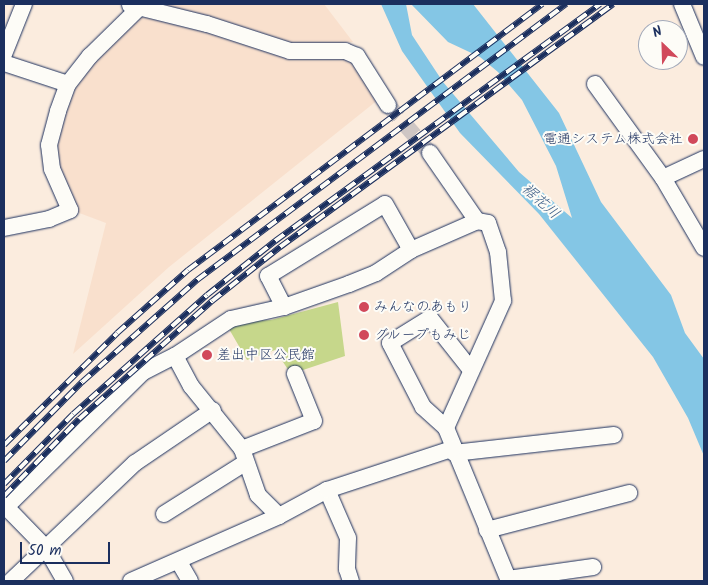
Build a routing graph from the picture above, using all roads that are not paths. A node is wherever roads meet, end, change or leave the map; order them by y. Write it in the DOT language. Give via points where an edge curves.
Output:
graph roads {
  1 [pos="24,4"];
  2 [pos="682,4"];
  3 [pos="133,6"];
  4 [pos="4,54"];
  5 [pos="704,57"];
  6 [pos="4,63"];
  7 [pos="68,84"];
  8 [pos="595,84"];
  9 [pos="388,105"];
  10 [pos="430,154"];
  11 [pos="704,158"];
  12 [pos="663,178"];
  13 [pos="477,221"];
  14 [pos="4,228"];
  15 [pos="704,248"];
  16 [pos="411,250"];
  17 [pos="284,307"];
  18 [pos="175,356"];
  19 [pos="471,370"];
  20 [pos="296,374"];
  21 [pos="213,410"];
  22 [pos="446,428"];
  23 [pos="614,435"];
  24 [pos="453,451"];
  25 [pos="244,456"];
  26 [pos="327,490"];
  27 [pos="629,493"];
  28 [pos="4,508"];
  29 [pos="164,514"];
  30 [pos="279,516"];
  31 [pos="488,530"];
  32 [pos="46,548"];
  33 [pos="179,562"];
  34 [pos="593,567"];
  35 [pos="508,580"];
  36 [pos="11,581"];
  37 [pos="66,581"];
  38 [pos="131,581"];
  39 [pos="190,581"];
  40 [pos="351,581"];
  1 -- 4 [label="street"];
  2 -- 5 [label="street"];
  3 -- 7 [label="street"];
  3 -- 9 [label="street" via="207,24 290,51 344,51 357,56"];
  6 -- 7 [label="street"];
  7 -- 14 [label="street" via="49,145 52,169 70,210 49,219"];
  8 -- 12 [label="street"];
  10 -- 13 [label="street"];
  11 -- 12 [label="street"];
  12 -- 15 [label="street"];
  13 -- 16 [label="street"];
  13 -- 19 [label="street" via="488,224 498,252 503,301"];
  16 -- 17 [label="street" via="376,273"];
  16 -- 17 [label="street" via="385,204 268,276"];
  17 -- 18 [label="street" via="231,319"];
  18 -- 21 [label="street" via="191,386"];
  18 -- 28 [label="street" via="143,372"];
  19 -- 22 [label="street"];
  19 -- 22 [label="street" via="430,318 390,343 423,407"];
  20 -- 25 [label="street" via="314,421"];
  21 -- 25 [label="street"];
  21 -- 32 [label="street" via="135,463"];
  22 -- 24 [label="street"];
  23 -- 24 [label="street"];
  24 -- 26 [label="street"];
  24 -- 31 [label="street"];
  25 -- 29 [label="street"];
  25 -- 30 [label="street" via="258,495"];
  26 -- 30 [label="street"];
  26 -- 40 [label="street" via="348,538 347,569"];
  27 -- 31 [label="street"];
  28 -- 32 [label="street"];
  30 -- 33 [label="street"];
  31 -- 35 [label="street"];
  32 -- 36 [label="street"];
  32 -- 37 [label="street"];
  33 -- 38 [label="street"];
  33 -- 39 [label="street"];
  34 -- 35 [label="street"];
}
